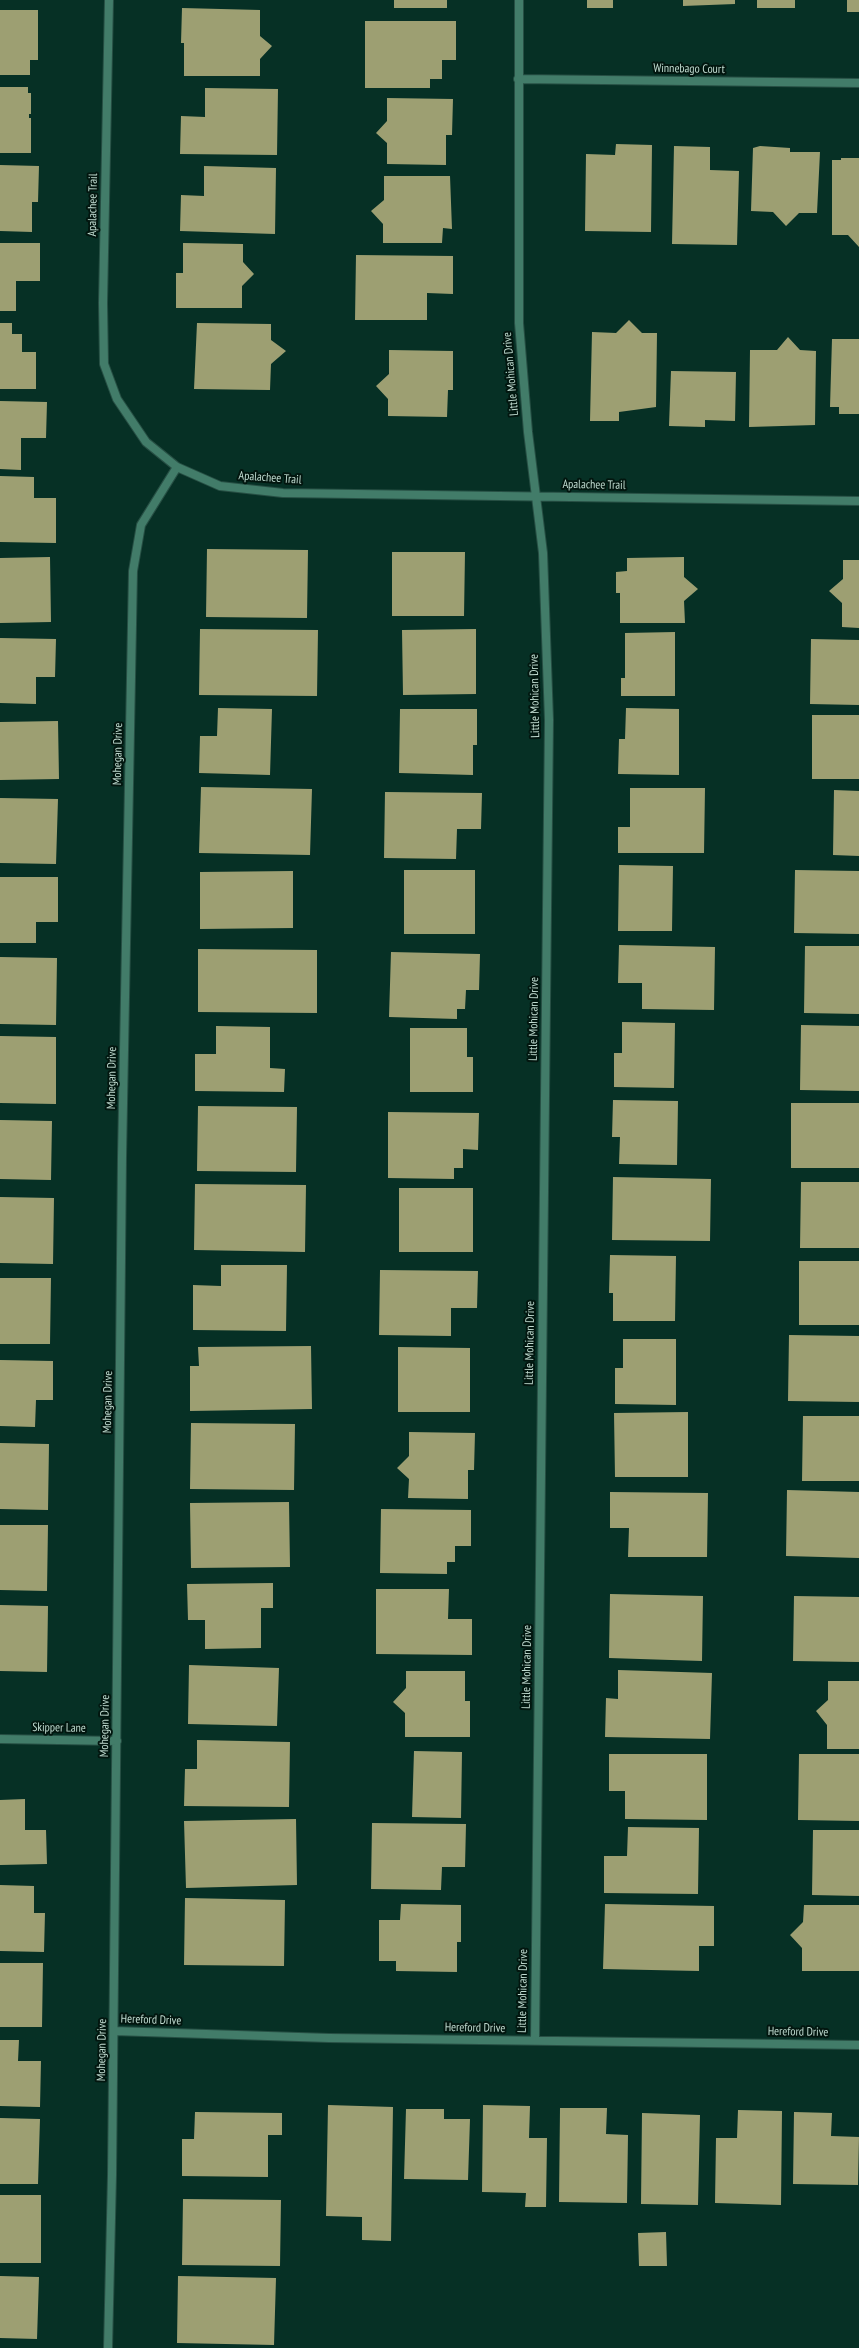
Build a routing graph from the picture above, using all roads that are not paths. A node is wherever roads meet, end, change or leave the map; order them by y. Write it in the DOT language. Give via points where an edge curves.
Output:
graph roads {
  1 [pos="109,0"];
  2 [pos="519,0"];
  3 [pos="518,79"];
  4 [pos="859,83"];
  5 [pos="177,467"];
  6 [pos="536,496"];
  7 [pos="859,501"];
  8 [pos="0,1740"];
  9 [pos="117,1741"];
  10 [pos="114,2031"];
  11 [pos="534,2040"];
  12 [pos="859,2045"];
  13 [pos="108,2348"];
  1 -- 5 [label="street, Apalachee Trail" via="104,364 117,399 146,442"];
  2 -- 3 [label="street, Little Mohican Drive"];
  3 -- 4 [label="street, Winnebago Court"];
  3 -- 6 [label="street, Little Mohican Drive" via="519,323"];
  5 -- 6 [label="street, Apalachee Trail" via="220,486 283,493"];
  5 -- 9 [label="street, Mohegan Drive" via="140,525 133,571 122,1157"];
  6 -- 7 [label="street, Apalachee Trail"];
  6 -- 11 [label="street, Little Mohican Drive" via="543,553 549,720"];
  8 -- 9 [label="street, Skipper Lane"];
  9 -- 10 [label="street, Mohegan Drive"];
  10 -- 11 [label="street, Hereford Drive"];
  10 -- 13 [label="street, Mohegan Drive"];
  11 -- 12 [label="street, Hereford Drive"];
}
